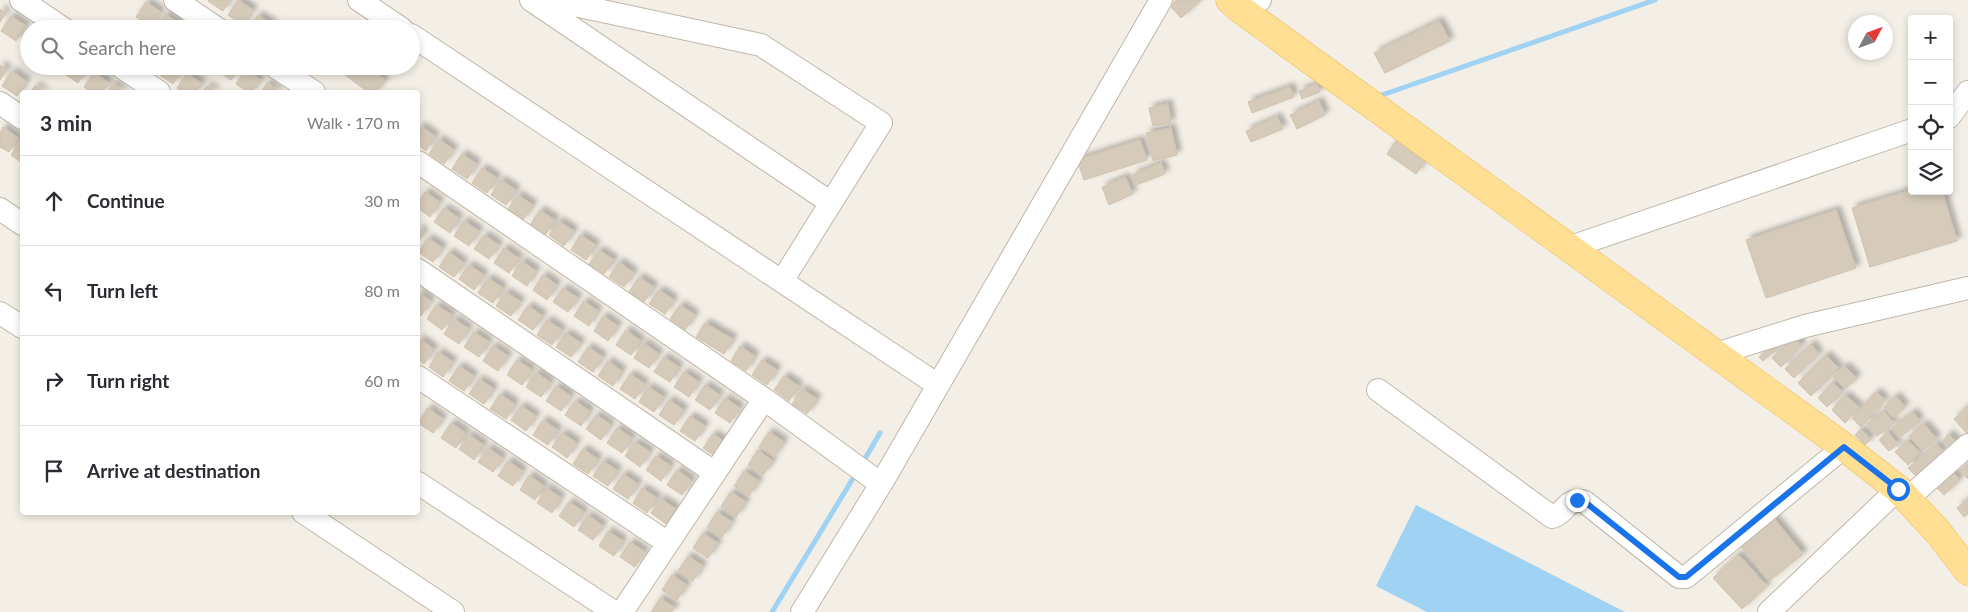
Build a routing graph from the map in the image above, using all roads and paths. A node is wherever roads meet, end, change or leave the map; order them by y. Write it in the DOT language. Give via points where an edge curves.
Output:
graph roads {
  1 [pos="21,0"];
  2 [pos="175,0"];
  3 [pos="359,0"];
  4 [pos="531,0"];
  5 [pos="551,0"];
  6 [pos="1162,0"];
  7 [pos="1243,3"];
  8 [pos="51,20"];
  9 [pos="205,20"];
  10 [pos="389,20"];
  11 [pos="420,41"];
  12 [pos="134,75"];
  13 [pos="288,75"];
  14 [pos="156,90"];
  15 [pos="311,90"];
  16 [pos="1968,92"];
  17 [pos="0,103"];
  18 [pos="1953,113"];
  19 [pos="20,117"];
  20 [pos="1908,131"];
  21 [pos="420,163"];
  22 [pos="831,202"];
  23 [pos="0,209"];
  24 [pos="20,223"];
  25 [pos="1568,248"];
  26 [pos="420,271"];
  27 [pos="782,281"];
  28 [pos="1968,288"];
  29 [pos="0,313"];
  30 [pos="20,326"];
  31 [pos="1716,354"];
  32 [pos="420,378"];
  33 [pos="938,384"];
  34 [pos="1378,390"];
  35 [pos="764,399"];
  36 [pos="1968,444"];
  37 [pos="1844,447"];
  38 [pos="715,473"];
  39 [pos="420,484"];
  40 [pos="880,484"];
  41 [pos="1902,494"];
  42 [pos="308,515"];
  43 [pos="668,543"];
  44 [pos="1968,571"];
  45 [pos="453,612"];
  46 [pos="614,612"];
  47 [pos="622,612"];
  48 [pos="802,612"];
  49 [pos="1769,612"];
  1 -- 8 [label="street"];
  2 -- 9 [label="street"];
  3 -- 10 [label="street"];
  4 -- 22 [label="street"];
  5 -- 22 [label="street" via="761,45 881,123"];
  6 -- 33 [label="street"];
  7 -- 25 [label="main road"];
  11 -- 27 [label="street"];
  12 -- 14 [label="street"];
  13 -- 15 [label="street"];
  16 -- 18 [label="street"];
  17 -- 19 [label="street"];
  20 -- 25 [label="street"];
  21 -- 35 [label="street"];
  22 -- 27 [label="street"];
  23 -- 24 [label="street"];
  25 -- 31 [label="main road"];
  26 -- 38 [label="street"];
  27 -- 33 [label="street"];
  28 -- 31 [label="street" via="1805,326"];
  29 -- 30 [label="street"];
  31 -- 37 [label="main road"];
  32 -- 43 [label="street"];
  33 -- 40 [label="street"];
  34 -- 37 [label="street" via="1552,517 1570,502 1585,502 1679,577 1692,573"];
  35 -- 38 [label="street"];
  35 -- 40 [label="street"];
  36 -- 41 [label="street"];
  37 -- 41 [label="main road"];
  38 -- 43 [label="street"];
  39 -- 46 [label="street"];
  40 -- 48 [label="street"];
  41 -- 44 [label="main road" via="1938,532"];
  41 -- 49 [label="street"];
  42 -- 45 [label="street"];
  43 -- 47 [label="street"];
}
